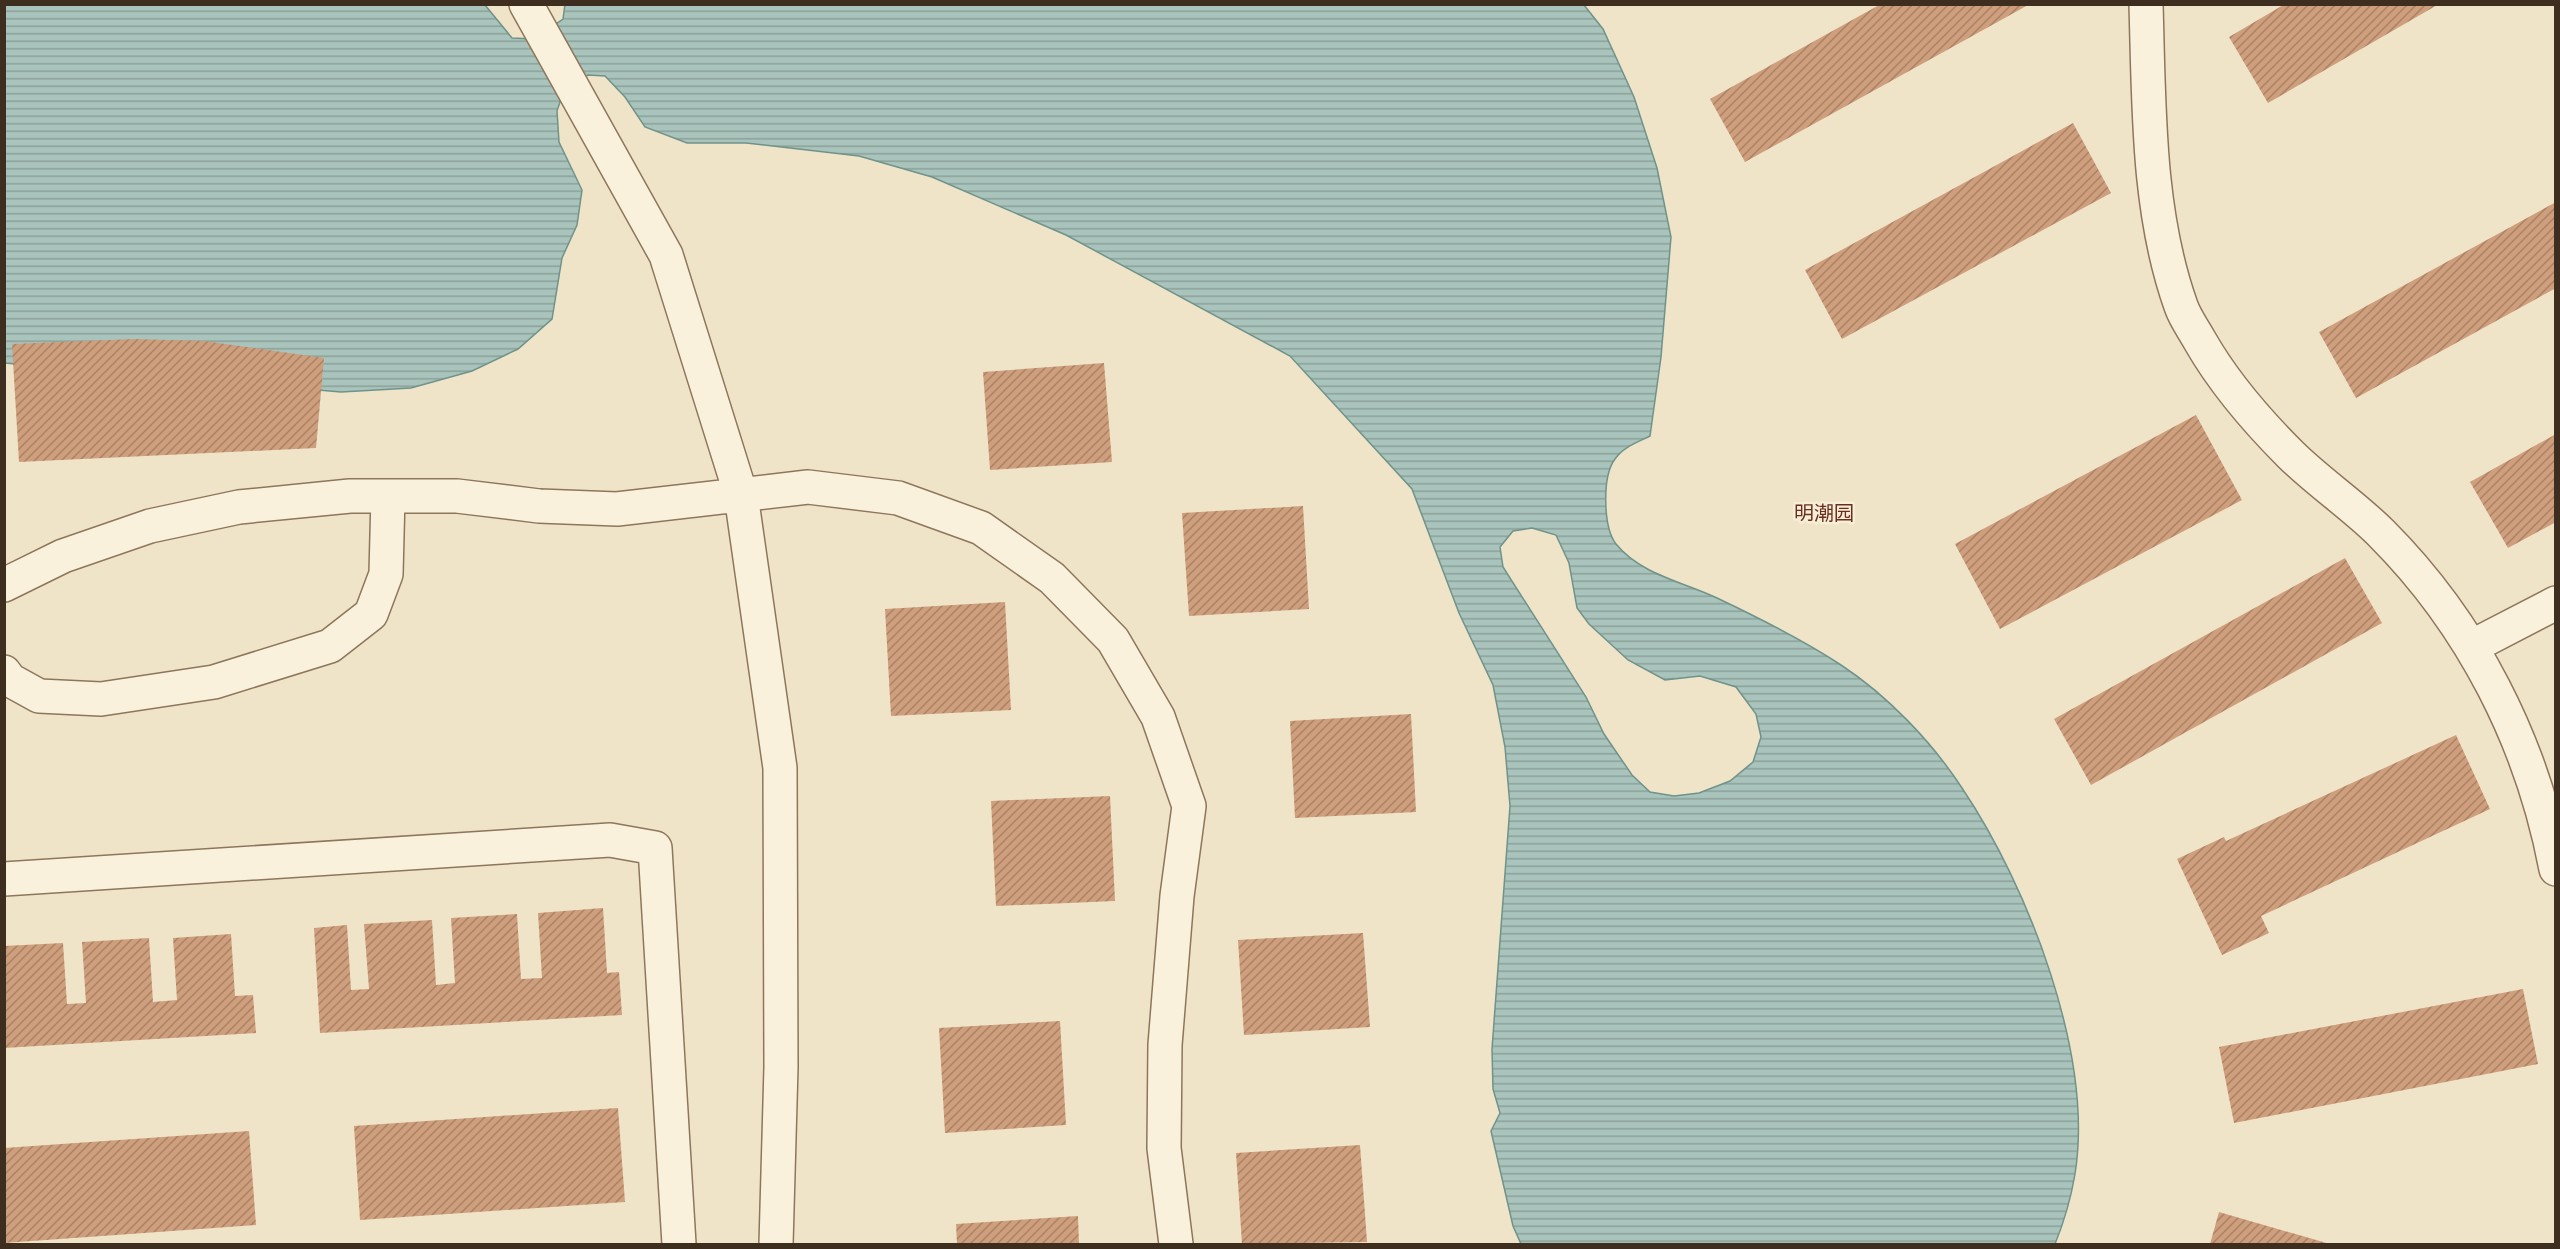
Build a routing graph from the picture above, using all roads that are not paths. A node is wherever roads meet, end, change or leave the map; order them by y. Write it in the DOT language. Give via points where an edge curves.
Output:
graph roads {
  1 [pos="526,4"];
  2 [pos="2146,4"];
  3 [pos="741,495"];
  4 [pos="388,496"];
  5 [pos="4,585"];
  6 [pos="2556,603"];
  7 [pos="2471,647"];
  8 [pos="4,672"];
  9 [pos="2556,869"];
  10 [pos="4,879"];
  11 [pos="679,1245"];
  12 [pos="776,1245"];
  13 [pos="1176,1245"];
  1 -- 3 [label="street" via="666,255"];
  2 -- 7 [label="street" via="2150,126 2162,231 2181,308 2222,379 2291,455 2381,533 2452,614"];
  3 -- 4 [label="street" via="616,509 539,506 457,496"];
  3 -- 12 [label="street" via="780,768 781,1067"];
  3 -- 13 [label="street" via="808,488 898,498 981,528 1052,578 1113,640 1158,717 1189,806 1165,1046 1164,1148"];
  4 -- 5 [label="street" via="239,507 150,526 63,556"];
  4 -- 8 [label="street" via="386,574 371,614 330,646 214,682 101,699 39,696 10,680"];
  6 -- 7 [label="street"];
  7 -- 9 [label="street" via="2505,704 2549,832"];
  10 -- 11 [label="street" via="610,840 655,848"];
}
